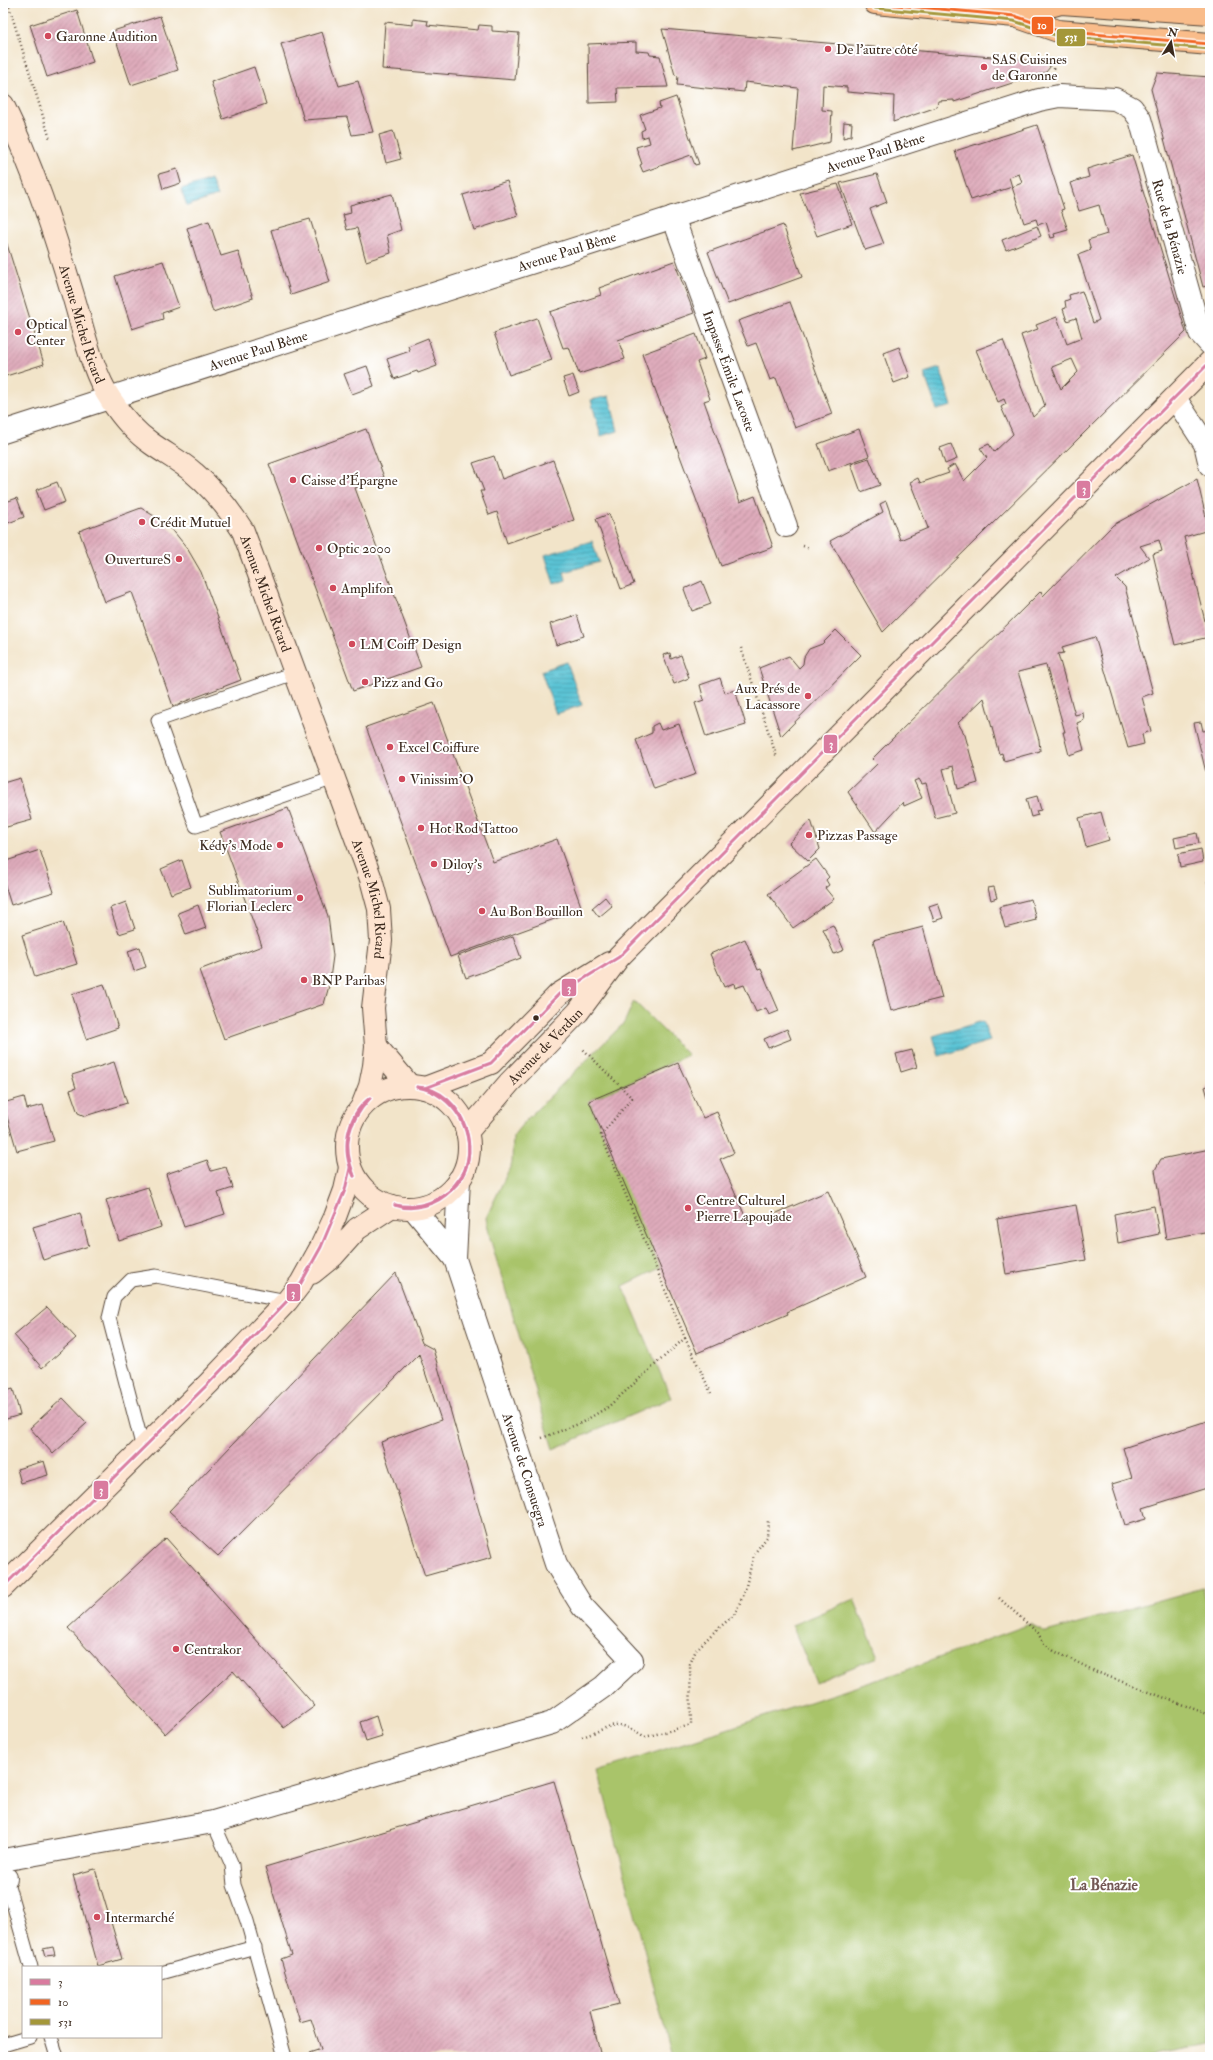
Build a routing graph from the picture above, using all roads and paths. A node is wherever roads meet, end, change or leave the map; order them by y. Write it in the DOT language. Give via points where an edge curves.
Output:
graph roads {
  1 [pos="8,3"];
  2 [pos="876,3"];
  3 [pos="1102,5"];
  4 [pos="1210,13"];
  5 [pos="1015,16"];
  6 [pos="1210,44"];
  7 [pos="3,105"];
  8 [pos="1132,108"];
  9 [pos="50,139"];
  10 [pos="673,217"];
  11 [pos="1210,344"];
  12 [pos="1210,362"];
  13 [pos="1175,398"];
  14 [pos="110,399"];
  15 [pos="3,432"];
  16 [pos="1210,465"];
  17 [pos="786,526"];
  18 [pos="741,648"];
  19 [pos="294,673"];
  20 [pos="778,760"];
  21 [pos="334,778"];
  22 [pos="619,957"];
  23 [pos="376,1046"];
  24 [pos="582,1048"];
  25 [pos="417,1086"];
  26 [pos="363,1104"];
  27 [pos="468,1132"];
  28 [pos="350,1168"];
  29 [pos="459,1180"];
  30 [pos="392,1206"];
  31 [pos="413,1208"];
  32 [pos="455,1259"];
  33 [pos="301,1283"];
  34 [pos="287,1301"];
  35 [pos="685,1338"];
  36 [pos="711,1393"];
  37 [pos="536,1440"];
  38 [pos="143,1448"];
  39 [pos="768,1520"];
  40 [pos="3,1587"];
  41 [pos="999,1598"];
  42 [pos="1210,1715"];
  43 [pos="578,1738"];
  44 [pos="213,1822"];
  45 [pos="4,1872"];
  46 [pos="255,1947"];
  47 [pos="31,1966"];
  48 [pos="162,1973"];
  49 [pos="27,2038"];
  50 [pos="51,2038"];
  51 [pos="3,2045"];
  52 [pos="57,2057"];
  53 [pos="285,2057"];
  1 -- 9 [label="path"];
  2 -- 5 [label="main road"];
  3 -- 4 [label="main road"];
  3 -- 5 [label="main road" via="1061,3"];
  5 -- 6 [label="main road" via="1058,31"];
  7 -- 14 [label="main road, Avenue Michel Ricard" via="41,197 95,366"];
  8 -- 10 [label="street, Avenue Paul Bême" via="1115,99 1059,96 1039,100"];
  8 -- 11 [label="street, Rue de la Bénazie" via="1140,119 1146,137 1200,333"];
  10 -- 14 [label="street, Avenue Paul Bême"];
  10 -- 17 [label="street, Impasse Émile Lacoste"];
  12 -- 13 [label="main road, Avenue de Verdun"];
  13 -- 16 [label="street" via="1205,444"];
  13 -- 22 [label="main road, Avenue de Verdun"];
  14 -- 15 [label="street, Avenue Paul Bême"];
  14 -- 19 [label="main road, Avenue Michel Ricard" via="132,427 150,443 193,472 214,490 229,508 243,531"];
  18 -- 20 [label="path"];
  19 -- 21 [label="main road, Avenue Michel Ricard"];
  19 -- 21 [label="lane" via="158,720 196,826"];
  21 -- 23 [label="main road, Avenue Michel Ricard" via="379,909 381,941 373,1008"];
  22 -- 25 [label="main road, Avenue de Verdun" via="559,994 491,1064"];
  22 -- 27 [label="main road, Avenue de Verdun" via="578,1012 510,1082"];
  23 -- 25 [label="main road"];
  23 -- 26 [label="main road, Avenue Michel Ricard" via="370,1086"];
  24 -- 35 [label="path" via="632,1098 601,1135"];
  25 -- 26 [label="main road" via="392,1087 376,1094"];
  25 -- 27 [label="main road" via="444,1098 459,1113"];
  26 -- 28 [label="main road" via="353,1118 347,1134 346,1151"];
  27 -- 29 [label="main road" via="466,1165"];
  28 -- 30 [label="main road" via="366,1192"];
  28 -- 33 [label="main road" via="335,1217"];
  29 -- 31 [label="main road" via="440,1199"];
  29 -- 32 [label="street, Avenue de Consuegra"];
  30 -- 31 [label="main road"];
  30 -- 33 [label="main road" via="357,1229 333,1256"];
  31 -- 32 [label="street, Avenue de Consuegra"];
  32 -- 44 [label="street, Avenue de Consuegra" via="556,1564 582,1606 632,1660 603,1687 552,1723"];
  33 -- 34 [label="main road"];
  34 -- 38 [label="main road"];
  34 -- 38 [label="lane" via="156,1276 131,1280 114,1297 109,1318"];
  35 -- 36 [label="path"];
  35 -- 37 [label="path" via="608,1407 581,1423"];
  38 -- 40 [label="main road"];
  39 -- 43 [label="path" via="767,1537 754,1554 744,1594 734,1615 696,1650 690,1664 691,1725 645,1737 629,1726 612,1724"];
  41 -- 42 [label="path" via="1054,1651 1099,1673"];
  44 -- 45 [label="street"];
  44 -- 46 [label="lane" via="232,1865 234,1885"];
  45 -- 47 [label="lane"];
  46 -- 48 [label="lane"];
  46 -- 53 [label="lane"];
  49 -- 51 [label="lane"];
  50 -- 52 [label="lane"];
}
